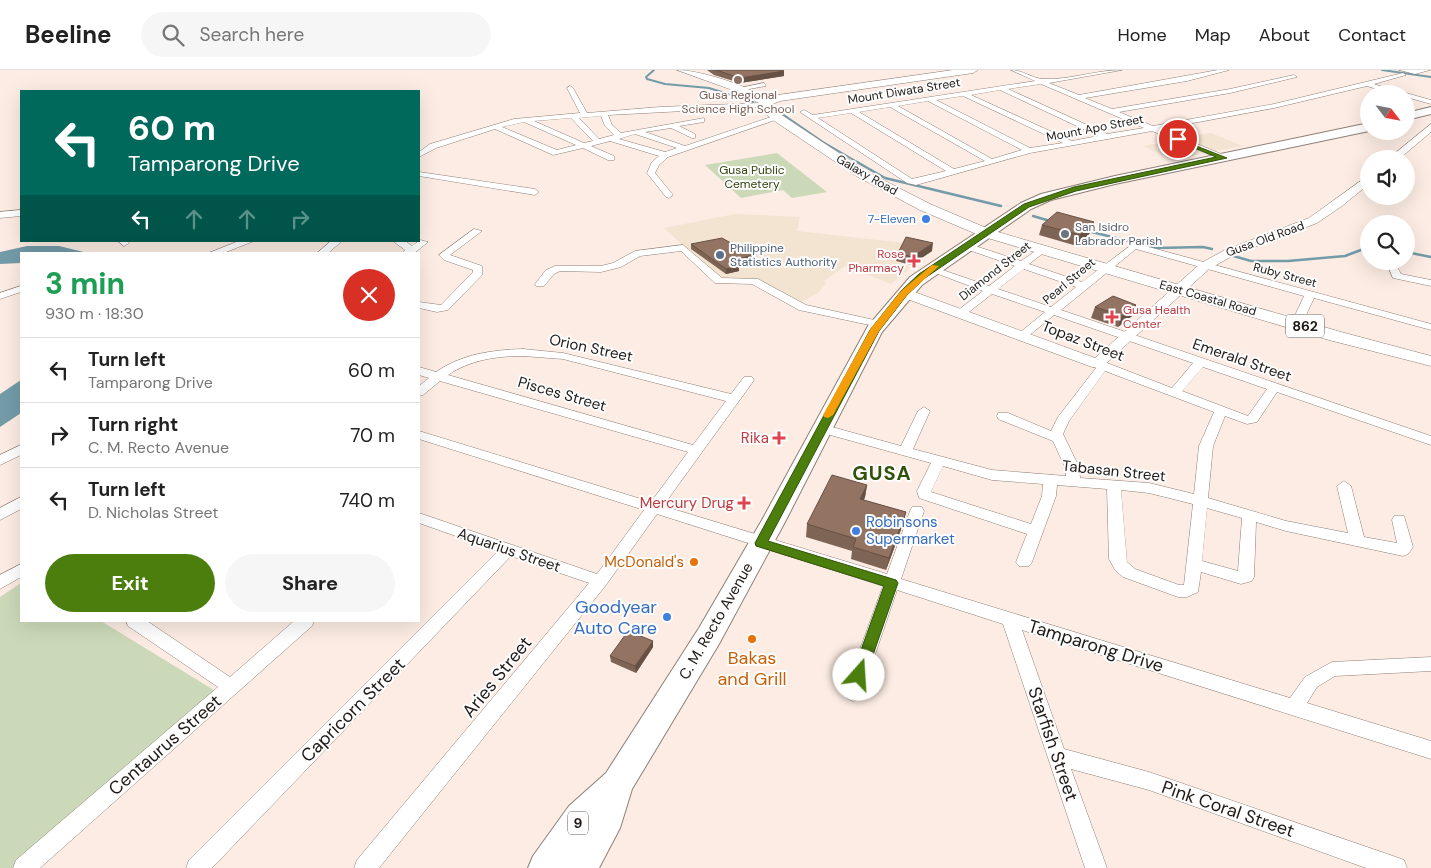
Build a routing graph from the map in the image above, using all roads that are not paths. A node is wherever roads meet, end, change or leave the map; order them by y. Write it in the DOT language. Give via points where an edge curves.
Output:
graph roads {
  1 [pos="681,70"];
  2 [pos="1014,70"];
  3 [pos="1119,70"];
  4 [pos="1226,70"];
  5 [pos="1427,70"];
  6 [pos="977,71"];
  7 [pos="1402,72"];
  8 [pos="1294,77"];
  9 [pos="1042,82"];
  10 [pos="1367,84"];
  11 [pos="764,85"];
  12 [pos="1370,85"];
  13 [pos="570,88"];
  14 [pos="1001,88"];
  15 [pos="738,89"];
  16 [pos="964,94"];
  17 [pos="1077,97"];
  18 [pos="1415,98"];
  19 [pos="929,99"];
  20 [pos="766,102"];
  21 [pos="1431,102"];
  22 [pos="891,105"];
  23 [pos="660,109"];
  24 [pos="852,110"];
  25 [pos="1431,110"];
  26 [pos="1111,111"];
  27 [pos="804,112"];
  28 [pos="602,113"];
  29 [pos="584,114"];
  30 [pos="1415,114"];
  31 [pos="572,115"];
  32 [pos="812,117"];
  33 [pos="777,118"];
  34 [pos="524,119"];
  35 [pos="701,120"];
  36 [pos="675,124"];
  37 [pos="494,126"];
  38 [pos="1431,127"];
  39 [pos="1153,128"];
  40 [pos="1360,129"];
  41 [pos="635,132"];
  42 [pos="620,136"];
  43 [pos="692,136"];
  44 [pos="1106,137"];
  45 [pos="609,138"];
  46 [pos="598,142"];
  47 [pos="1072,144"];
  48 [pos="584,146"];
  49 [pos="683,148"];
  50 [pos="1404,150"];
  51 [pos="1029,151"];
  52 [pos="420,154"];
  53 [pos="665,155"];
  54 [pos="611,158"];
  55 [pos="1223,158"];
  56 [pos="991,161"];
  57 [pos="952,171"];
  58 [pos="420,174"];
  59 [pos="1360,185"];
  60 [pos="535,192"];
  61 [pos="669,195"];
  62 [pos="20,212"];
  63 [pos="0,215"];
  64 [pos="477,231"];
  65 [pos="986,233"];
  66 [pos="246,242"];
  67 [pos="336,242"];
  68 [pos="399,242"];
  69 [pos="423,242"];
  70 [pos="966,246"];
  71 [pos="1134,246"];
  72 [pos="1043,249"];
  73 [pos="217,252"];
  74 [pos="323,252"];
  75 [pos="409,252"];
  76 [pos="1022,266"];
  77 [pos="1205,266"];
  78 [pos="1104,268"];
  79 [pos="930,269"];
  80 [pos="1394,270"];
  81 [pos="1431,282"];
  82 [pos="540,284"];
  83 [pos="1083,286"];
  84 [pos="20,289"];
  85 [pos="991,290"];
  86 [pos="1179,290"];
  87 [pos="904,293"];
  88 [pos="1310,295"];
  89 [pos="0,296"];
  90 [pos="420,305"];
  91 [pos="1053,311"];
  92 [pos="961,313"];
  93 [pos="879,324"];
  94 [pos="1297,324"];
  95 [pos="1431,327"];
  96 [pos="1022,336"];
  97 [pos="1129,336"];
  98 [pos="1201,362"];
  99 [pos="1429,363"];
  100 [pos="1100,365"];
  101 [pos="420,370"];
  102 [pos="440,375"];
  103 [pos="748,380"];
  104 [pos="1274,387"];
  105 [pos="420,391"];
  106 [pos="1174,393"];
  107 [pos="734,399"];
  108 [pos="924,411"];
  109 [pos="1221,411"];
  110 [pos="1003,416"];
  111 [pos="1250,420"];
  112 [pos="821,428"];
  113 [pos="420,435"];
  114 [pos="1056,438"];
  115 [pos="1431,441"];
  116 [pos="20,450"];
  117 [pos="696,450"];
  118 [pos="905,452"];
  119 [pos="0,460"];
  120 [pos="939,461"];
  121 [pos="1050,480"];
  122 [pos="1074,482"];
  123 [pos="1114,484"];
  124 [pos="1344,486"];
  125 [pos="1200,500"];
  126 [pos="20,503"];
  127 [pos="655,508"];
  128 [pos="917,511"];
  129 [pos="0,515"];
  130 [pos="1249,515"];
  131 [pos="1399,520"];
  132 [pos="421,521"];
  133 [pos="1036,531"];
  134 [pos="1358,542"];
  135 [pos="761,543"];
  136 [pos="508,550"];
  137 [pos="1024,562"];
  138 [pos="1193,564"];
  139 [pos="20,571"];
  140 [pos="600,580"];
  141 [pos="891,583"];
  142 [pos="0,584"];
  143 [pos="1010,619"];
  144 [pos="135,622"];
  145 [pos="305,622"];
  146 [pos="1431,664"];
  147 [pos="231,686"];
  148 [pos="853,694"];
  149 [pos="1294,708"];
  150 [pos="1431,750"];
  151 [pos="1057,756"];
  152 [pos="618,784"];
  153 [pos="24,868"];
  154 [pos="197,868"];
  155 [pos="365,868"];
  156 [pos="545,868"];
  157 [pos="580,868"];
  158 [pos="1096,868"];
  159 [pos="1396,868"];
  1 -- 15 [label="main road"];
  2 -- 9 [label="street"];
  3 -- 9 [label="street, Mount Diwata Street"];
  4 -- 17 [label="street"];
  5 -- 7 [label="street"];
  6 -- 20 [label="main road"];
  7 -- 10 [label="street, Mount Apo Street"];
  8 -- 26 [label="street"];
  9 -- 14 [label="street, Mount Diwata Street"];
  9 -- 17 [label="street"];
  10 -- 12 [label="street"];
  10 -- 39 [label="street, Mount Apo Street" via="1274,106"];
  11 -- 15 [label="street"];
  13 -- 29 [label="street"];
  14 -- 16 [label="street, Mount Diwata Street"];
  14 -- 44 [label="street"];
  15 -- 20 [label="main road"];
  16 -- 19 [label="street, Mount Diwata Street"];
  16 -- 47 [label="street"];
  17 -- 26 [label="street"];
  18 -- 21 [label="street"];
  19 -- 22 [label="street, Mount Diwata Street"];
  19 -- 51 [label="street"];
  20 -- 23 [label="street"];
  20 -- 33 [label="main road, Galaxy Road"];
  22 -- 24 [label="street, Mount Diwata Street"];
  22 -- 56 [label="street"];
  23 -- 28 [label="street"];
  23 -- 36 [label="street"];
  24 -- 32 [label="street, Mount Diwata Street"];
  24 -- 57 [label="street"];
  25 -- 30 [label="highway"];
  26 -- 39 [label="street"];
  27 -- 32 [label="street"];
  28 -- 29 [label="street"];
  28 -- 42 [label="street"];
  29 -- 31 [label="street"];
  31 -- 34 [label="street"];
  31 -- 46 [label="street"];
  32 -- 57 [label="street, Mount Apo Street" via="910,181"];
  33 -- 49 [label="street"];
  33 -- 65 [label="main road, Galaxy Road" via="862,174"];
  34 -- 37 [label="street"];
  34 -- 48 [label="street"];
  35 -- 36 [label="street"];
  36 -- 41 [label="street"];
  36 -- 43 [label="street"];
  37 -- 48 [label="street" via="554,152"];
  37 -- 52 [label="street" via="433,146"];
  38 -- 50 [label="street"];
  39 -- 44 [label="street, Mount Apo Street"];
  39 -- 55 [label="street"];
  40 -- 55 [label="highway, C. M. Recto Avenue / 9"];
  41 -- 42 [label="street"];
  41 -- 49 [label="street"];
  42 -- 45 [label="street"];
  44 -- 47 [label="street, Mount Apo Street"];
  45 -- 46 [label="street"];
  45 -- 53 [label="street"];
  46 -- 48 [label="street"];
  47 -- 51 [label="street, Mount Apo Street"];
  48 -- 54 [label="street"];
  49 -- 53 [label="street"];
  51 -- 56 [label="street, Mount Apo Street"];
  53 -- 61 [label="street" via="651,173"];
  55 -- 65 [label="highway, C. M. Recto Avenue / 9" via="1046,197 1026,206"];
  56 -- 57 [label="street, Mount Apo Street"];
  58 -- 60 [label="street"];
  59 -- 77 [label="street, Gusa Old Road" via="1314,220 1232,250"];
  62 -- 63 [label="street"];
  64 -- 90 [label="street" via="444,255 478,268 478,273 444,308"];
  65 -- 70 [label="highway, C. M. Recto Avenue / 9"];
  65 -- 72 [label="main road, East Coastal Road / 862"];
  66 -- 73 [label="street"];
  67 -- 74 [label="street"];
  68 -- 75 [label="street"];
  69 -- 75 [label="street"];
  70 -- 76 [label="street"];
  70 -- 79 [label="highway, C. M. Recto Avenue / 9"];
  71 -- 77 [label="street, Ruby Street"];
  71 -- 78 [label="street, Pearl Street"];
  72 -- 76 [label="street, Diamond Street"];
  72 -- 78 [label="main road, East Coastal Road / 862"];
  76 -- 83 [label="street"];
  76 -- 85 [label="street, Diamond Street"];
  77 -- 86 [label="street, Gusa Old Road"];
  77 -- 88 [label="street, Ruby Street"];
  78 -- 83 [label="street, Pearl Street"];
  78 -- 86 [label="main road, East Coastal Road / 862"];
  79 -- 85 [label="street, Emerald Street"];
  79 -- 87 [label="highway, C. M. Recto Avenue / 9"];
  80 -- 81 [label="street" via="1397,276"];
  82 -- 93 [label="street" via="550,272 559,268 601,269 617,265 638,253 683,248 719,281 754,281 803,308"];
  83 -- 91 [label="street, Pearl Street"];
  84 -- 89 [label="street"];
  85 -- 91 [label="street, Emerald Street"];
  85 -- 92 [label="street, Diamond Street"];
  86 -- 94 [label="main road, East Coastal Road / 862"];
  86 -- 97 [label="street, Gusa Old Road"];
  87 -- 92 [label="street, Topaz Street"];
  87 -- 93 [label="highway, C. M. Recto Avenue / 9"];
  88 -- 94 [label="street"];
  88 -- 95 [label="street, Ruby Street"];
  91 -- 96 [label="street, Pearl Street"];
  91 -- 97 [label="street, Emerald Street"];
  92 -- 96 [label="street, Topaz Street"];
  93 -- 112 [label="highway, C. M. Recto Avenue / 9"];
  94 -- 99 [label="main road, East Coastal Road / 862"];
  96 -- 100 [label="street, Topaz Street"];
  97 -- 98 [label="street, Emerald Street"];
  97 -- 100 [label="street, Gusa Old Road"];
  98 -- 104 [label="street, Emerald Street"];
  98 -- 106 [label="street"];
  100 -- 106 [label="street, Topaz Street"];
  100 -- 114 [label="street" via="1057,429"];
  101 -- 102 [label="street, Pisces Street"];
  102 -- 105 [label="street, Orion Street"];
  102 -- 107 [label="street, Orion Street" via="456,365 480,358 517,353 550,354"];
  102 -- 117 [label="street, Pisces Street"];
  103 -- 107 [label="street, Aries Street"];
  104 -- 111 [label="street"];
  104 -- 115 [label="street, Emerald Street"];
  106 -- 109 [label="street, Topaz Street"];
  107 -- 117 [label="street, Aries Street"];
  108 -- 118 [label="street"];
  109 -- 111 [label="street, Topaz Street"];
  109 -- 125 [label="street" via="1206,446"];
  110 -- 114 [label="street"];
  112 -- 118 [label="street, Tabasan Street"];
  112 -- 135 [label="highway, C. M. Recto Avenue / 9"];
  113 -- 127 [label="street"];
  114 -- 122 [label="street" via="1072,467"];
  116 -- 119 [label="street"];
  117 -- 127 [label="street, Aries Street"];
  118 -- 120 [label="street, Tabasan Street"];
  120 -- 121 [label="street, Tabasan Street" via="992,475"];
  120 -- 133 [label="street" via="924,495"];
  121 -- 122 [label="street, Tabasan Street"];
  121 -- 133 [label="street"];
  122 -- 123 [label="street, Tabasan Street"];
  123 -- 125 [label="street, Tabasan Street"];
  123 -- 138 [label="street" via="1120,566 1129,573 1178,591 1187,591 1192,588"];
  124 -- 134 [label="street"];
  125 -- 130 [label="street, Tabasan Street"];
  125 -- 138 [label="street"];
  126 -- 129 [label="street"];
  127 -- 135 [label="street"];
  127 -- 140 [label="street, Aries Street"];
  128 -- 141 [label="street"];
  130 -- 134 [label="street, Tabasan Street"];
  130 -- 138 [label="street" via="1246,577"];
  131 -- 134 [label="street, Tabasan Street" via="1403,550"];
  132 -- 136 [label="street, Aquarius Street"];
  133 -- 137 [label="street"];
  135 -- 141 [label="street, Tamparong Drive"];
  135 -- 152 [label="highway, C. M. Recto Avenue / 9" via="709,636"];
  136 -- 140 [label="street, Aquarius Street"];
  136 -- 154 [label="street, Capricorn Street"];
  139 -- 142 [label="street"];
  140 -- 155 [label="street, Aries Street"];
  141 -- 143 [label="street, Tamparong Drive"];
  141 -- 148 [label="street"];
  143 -- 149 [label="street, Tamparong Drive"];
  143 -- 151 [label="street, Starfish Street"];
  144 -- 147 [label="street"];
  145 -- 147 [label="street, Centaurus Street"];
  146 -- 149 [label="street" via="1332,669 1310,682"];
  147 -- 153 [label="street, Centaurus Street"];
  149 -- 150 [label="street, Tamparong Drive"];
  151 -- 158 [label="street, Starfish Street"];
  151 -- 159 [label="street, Pink Coral Street" via="1149,781"];
  152 -- 156 [label="highway, C. M. Recto Avenue / 9" via="581,817"];
  152 -- 157 [label="highway, C. M. Recto Avenue / 9" via="603,828"];
}
